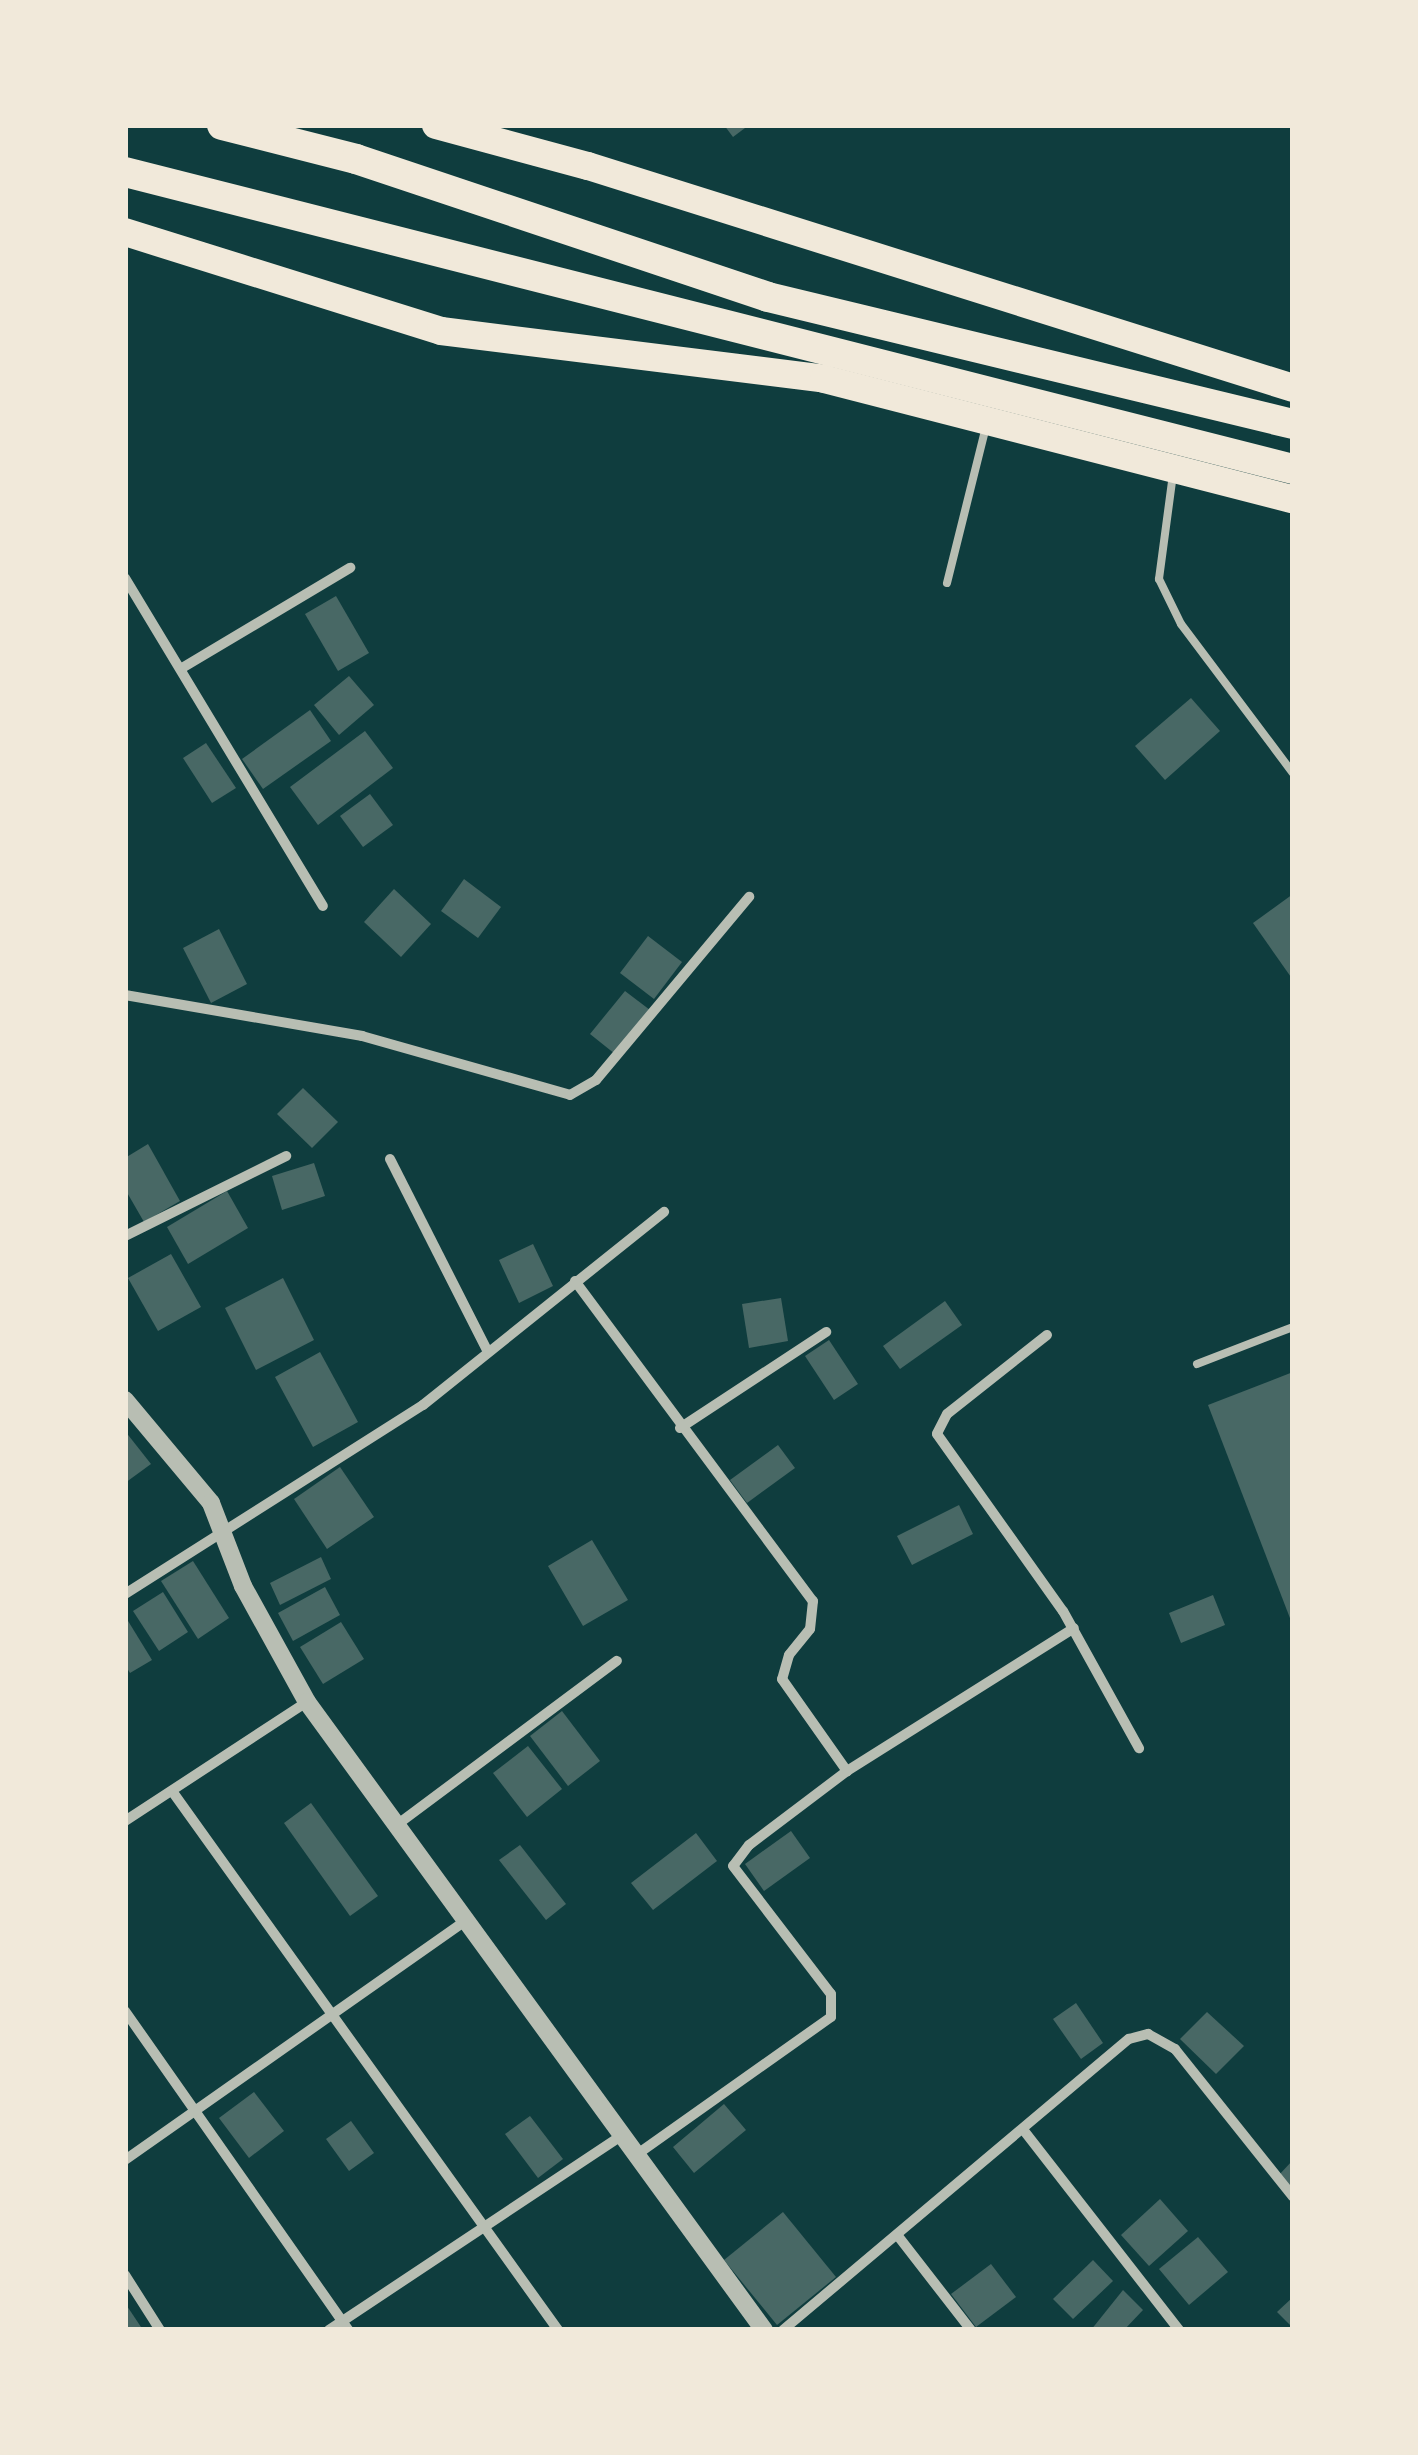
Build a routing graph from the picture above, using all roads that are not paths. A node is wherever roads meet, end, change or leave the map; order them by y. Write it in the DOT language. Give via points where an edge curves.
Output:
graph roads {
  1 [pos="222,125"];
  2 [pos="436,125"];
  3 [pos="125,172"];
  4 [pos="125,232"];
  5 [pos="1293,388"];
  6 [pos="1293,424"];
  7 [pos="986,426"];
  8 [pos="1174,465"];
  9 [pos="1293,469"];
  10 [pos="1293,499"];
  11 [pos="350,568"];
  12 [pos="125,578"];
  13 [pos="948,583"];
  14 [pos="182,668"];
  15 [pos="1293,773"];
  16 [pos="749,897"];
  17 [pos="323,906"];
  18 [pos="125,994"];
  19 [pos="286,1156"];
  20 [pos="390,1158"];
  21 [pos="664,1212"];
  22 [pos="125,1236"];
  23 [pos="575,1280"];
  24 [pos="1293,1327"];
  25 [pos="826,1332"];
  26 [pos="1047,1336"];
  27 [pos="487,1350"];
  28 [pos="1197,1364"];
  29 [pos="125,1400"];
  30 [pos="680,1428"];
  31 [pos="219,1535"];
  32 [pos="125,1594"];
  33 [pos="1074,1628"];
  34 [pos="618,1661"];
  35 [pos="307,1702"];
  36 [pos="1138,1748"];
  37 [pos="847,1771"];
  38 [pos="172,1791"];
  39 [pos="125,1821"];
  40 [pos="398,1824"];
  41 [pos="465,1921"];
  42 [pos="125,2011"];
  43 [pos="332,2017"];
  44 [pos="194,2112"];
  45 [pos="1025,2132"];
  46 [pos="621,2136"];
  47 [pos="636,2155"];
  48 [pos="125,2160"];
  49 [pos="1293,2197"];
  50 [pos="486,2231"];
  51 [pos="898,2236"];
  52 [pos="125,2275"];
  53 [pos="344,2326"];
  54 [pos="160,2330"];
  55 [pos="328,2330"];
  56 [pos="558,2330"];
  57 [pos="764,2330"];
  58 [pos="783,2330"];
  59 [pos="971,2330"];
  60 [pos="1179,2330"];
  1 -- 6 [label="highway" via="356,159 768,297"];
  2 -- 5 [label="highway" via="588,166"];
  3 -- 9 [label="highway"];
  4 -- 7 [label="highway" via="374,314 502,342 824,380"];
  7 -- 8 [label="highway"];
  7 -- 13 [label="lane"];
  8 -- 10 [label="highway"];
  8 -- 15 [label="lane" via="1158,579 1181,624"];
  11 -- 14 [label="street"];
  12 -- 14 [label="street"];
  14 -- 17 [label="street"];
  16 -- 18 [label="street" via="596,1080 570,1095 362,1036"];
  19 -- 22 [label="street"];
  20 -- 27 [label="street"];
  21 -- 23 [label="street"];
  23 -- 27 [label="street"];
  23 -- 30 [label="street"];
  24 -- 28 [label="lane"];
  25 -- 30 [label="street"];
  26 -- 33 [label="street" via="948,1414 937,1434"];
  27 -- 31 [label="street" via="422,1405"];
  29 -- 31 [label="street" via="211,1503"];
  30 -- 37 [label="street" via="813,1601 810,1629 789,1655 782,1679"];
  31 -- 32 [label="street"];
  31 -- 35 [label="street"];
  33 -- 36 [label="street"];
  33 -- 37 [label="street"];
  34 -- 40 [label="street"];
  35 -- 38 [label="street"];
  35 -- 40 [label="street"];
  37 -- 47 [label="street" via="749,1845 733,1866 830,1994 831,2017"];
  38 -- 39 [label="street"];
  38 -- 43 [label="street"];
  40 -- 41 [label="street"];
  41 -- 43 [label="street"];
  41 -- 46 [label="street"];
  42 -- 44 [label="street"];
  43 -- 44 [label="street"];
  43 -- 50 [label="street"];
  44 -- 48 [label="street"];
  44 -- 53 [label="street"];
  45 -- 49 [label="street" via="1114,2050 1148,2034 1175,2049"];
  45 -- 51 [label="street"];
  45 -- 60 [label="street"];
  46 -- 47 [label="street"];
  46 -- 50 [label="street"];
  47 -- 57 [label="street"];
  50 -- 53 [label="street"];
  50 -- 56 [label="street"];
  51 -- 58 [label="street"];
  51 -- 59 [label="street"];
  52 -- 54 [label="street"];
  53 -- 55 [label="street"];
}
